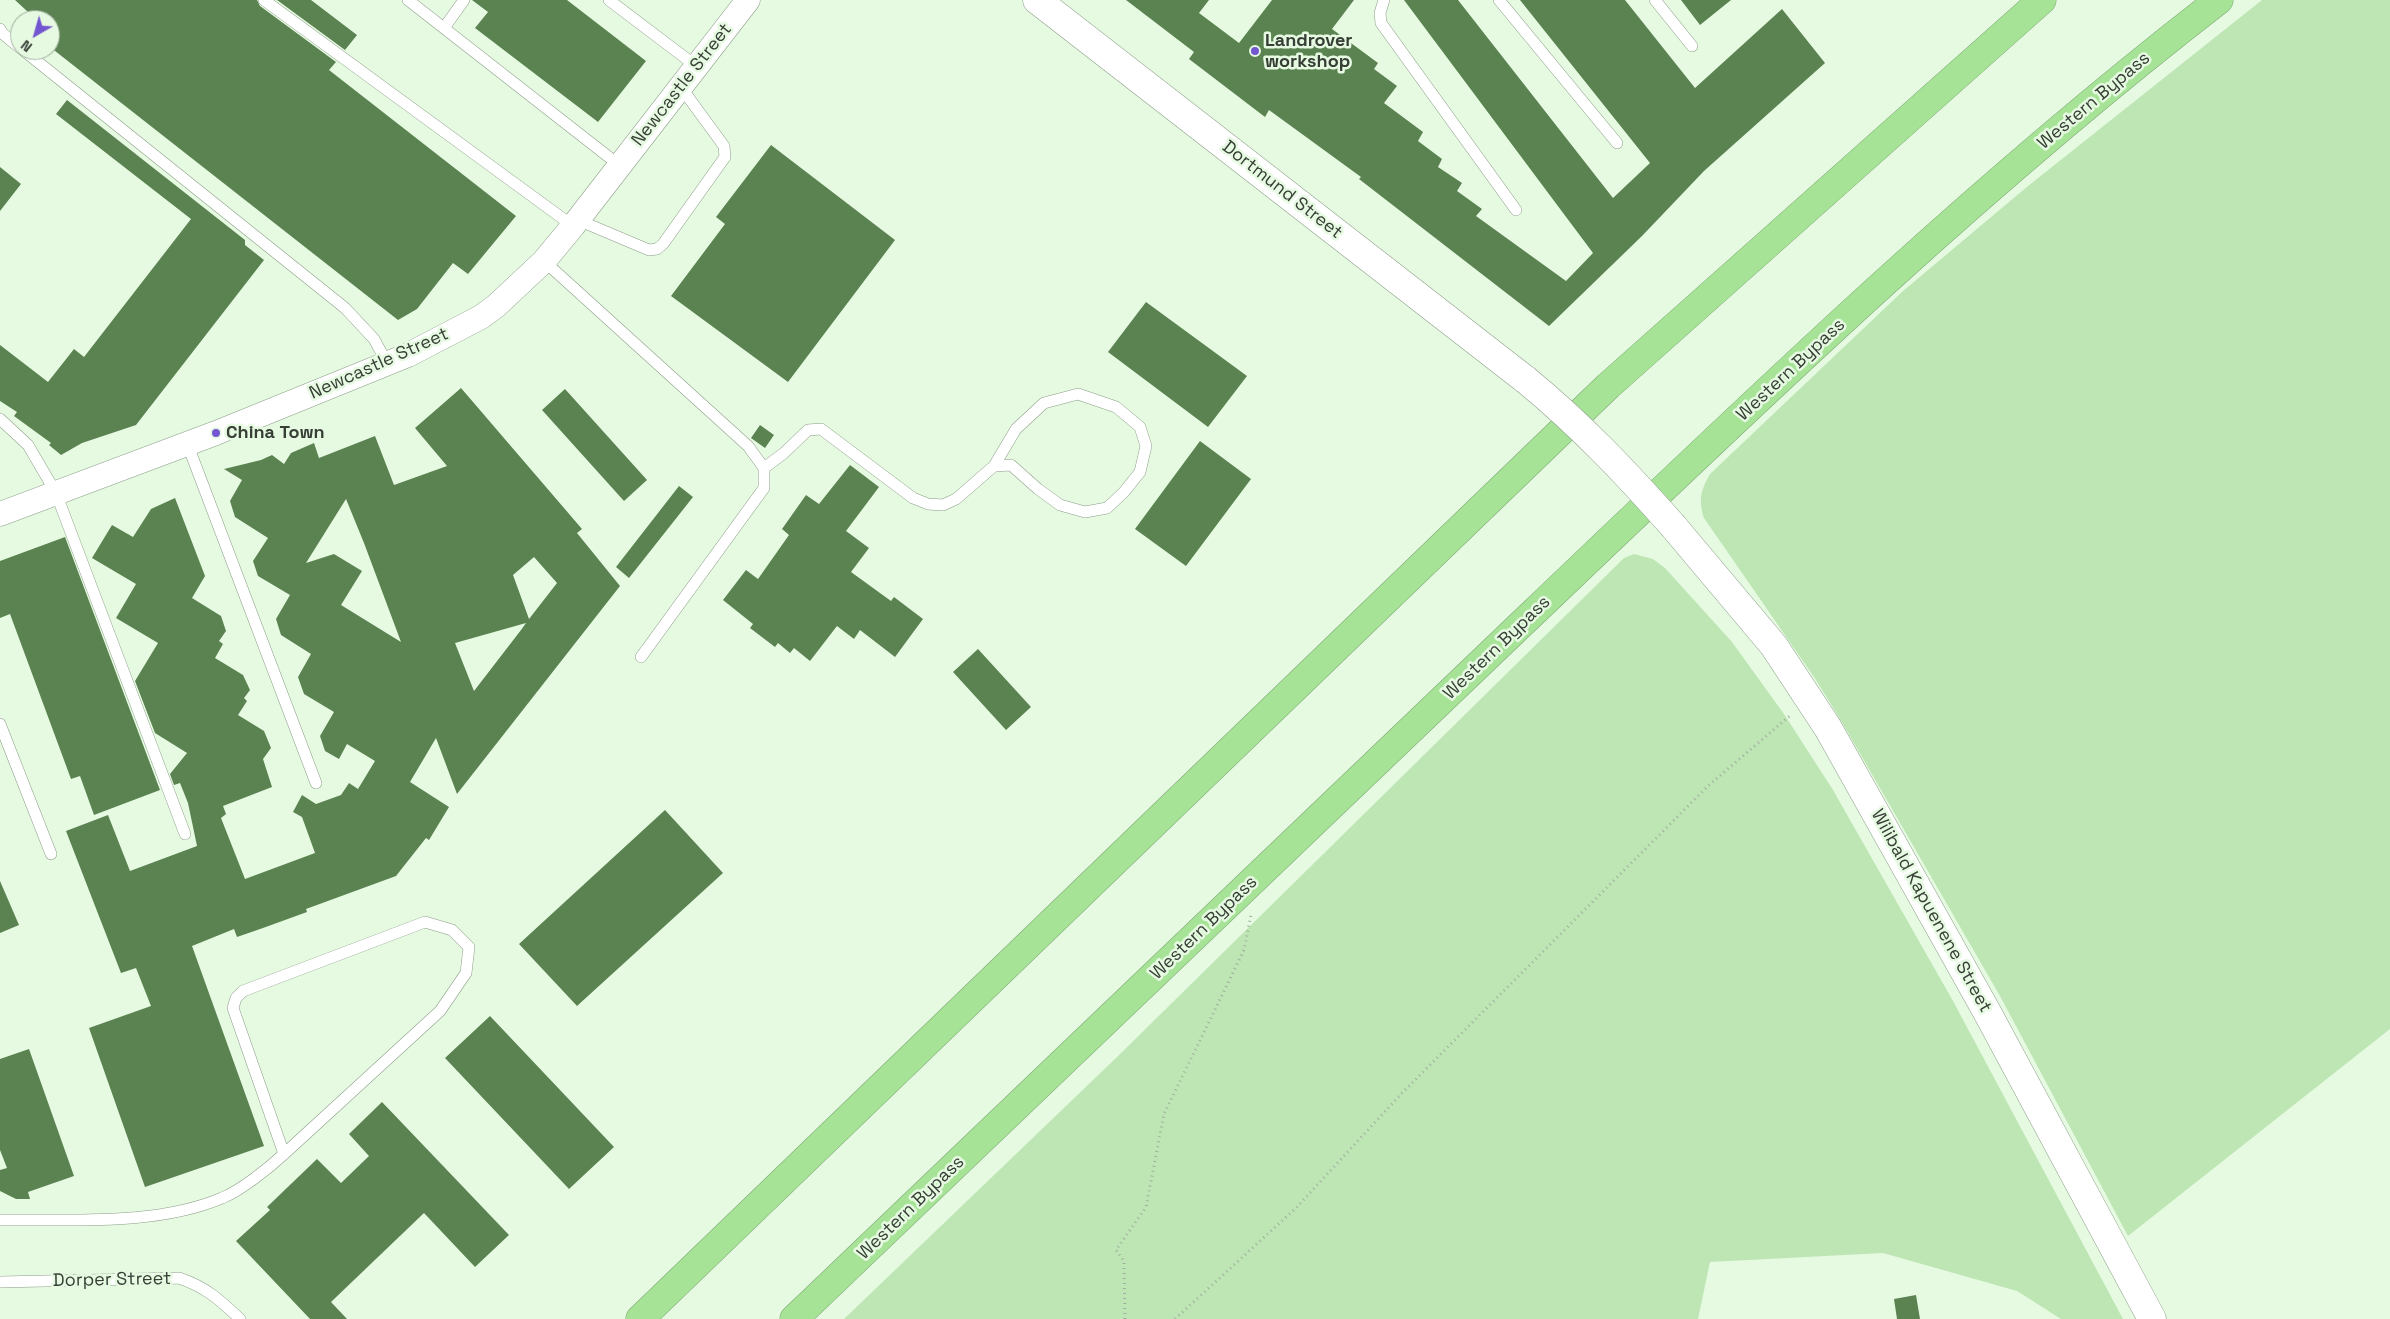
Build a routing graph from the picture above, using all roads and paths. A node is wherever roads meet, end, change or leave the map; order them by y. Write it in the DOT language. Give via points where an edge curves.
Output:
graph roads {
  1 [pos="264,0"];
  2 [pos="408,0"];
  3 [pos="464,0"];
  4 [pos="609,0"];
  5 [pos="748,0"];
  6 [pos="1037,0"];
  7 [pos="1384,0"];
  8 [pos="1499,0"];
  9 [pos="1655,0"];
  10 [pos="2042,0"];
  11 [pos="2219,0"];
  12 [pos="444,28"];
  13 [pos="0,29"];
  14 [pos="10,40"];
  15 [pos="1692,46"];
  16 [pos="35,60"];
  17 [pos="696,66"];
  18 [pos="680,86"];
  19 [pos="1617,143"];
  20 [pos="619,165"];
  21 [pos="1516,210"];
  22 [pos="576,223"];
  23 [pos="544,261"];
  24 [pos="387,363"];
  25 [pos="0,419"];
  26 [pos="187,443"];
  27 [pos="994,466"];
  28 [pos="764,468"];
  29 [pos="56,493"];
  30 [pos="0,514"];
  31 [pos="1674,527"];
  32 [pos="641,657"];
  33 [pos="1809,700"];
  34 [pos="0,724"];
  35 [pos="316,783"];
  36 [pos="185,834"];
  37 [pos="51,854"];
  38 [pos="1252,912"];
  39 [pos="284,1154"];
  40 [pos="0,1220"];
  41 [pos="0,1282"];
  42 [pos="240,1319"];
  43 [pos="640,1319"];
  44 [pos="794,1319"];
  45 [pos="1125,1319"];
  46 [pos="1175,1319"];
  47 [pos="2152,1319"];
  1 -- 22 [label="lane"];
  2 -- 12 [label="lane"];
  3 -- 12 [label="lane"];
  4 -- 17 [label="lane"];
  5 -- 17 [label="street, Newcastle Street"];
  6 -- 31 [label="street, Dortmund Street, bridge" via="1559,407 1614,460"];
  7 -- 21 [label="lane" via="1381,23"];
  8 -- 19 [label="lane"];
  9 -- 15 [label="lane"];
  10 -- 43 [label="highway" via="1608,386"];
  11 -- 44 [label="highway, Western Bypass" via="2133,66 1891,277 1676,477"];
  12 -- 20 [label="lane"];
  13 -- 14 [label="lane"];
  16 -- 24 [label="lane" via="345,308 374,339"];
  17 -- 18 [label="street, Newcastle Street"];
  18 -- 20 [label="street, Newcastle Street"];
  18 -- 22 [label="lane" via="724,146 726,157 663,244 649,250"];
  20 -- 22 [label="street, Newcastle Street"];
  22 -- 23 [label="street, Newcastle Street"];
  23 -- 24 [label="street, Newcastle Street" via="481,317"];
  23 -- 28 [label="lane" via="748,446"];
  24 -- 26 [label="street, Newcastle Street"];
  25 -- 29 [label="lane" via="28,445"];
  26 -- 29 [label="street, Newcastle Street"];
  26 -- 35 [label="lane"];
  27 -- 27 [label="lane" via="1016,429 1044,403 1078,394 1116,407 1140,427 1146,446 1140,472 1124,492 1107,508 1085,512 1060,505 1011,465"];
  27 -- 28 [label="lane" via="956,499 943,505 928,504 912,498 821,428 808,430"];
  28 -- 32 [label="lane" via="764,488"];
  29 -- 30 [label="street, Newcastle Street"];
  29 -- 36 [label="lane"];
  31 -- 33 [label="street, Wilibald Kapuenene Street" via="1774,646"];
  33 -- 46 [label="path" via="1708,786 1402,1093 1296,1208"];
  33 -- 47 [label="street, Wilibald Kapuenene Street" via="1828,728 1987,1012"];
  34 -- 37 [label="lane"];
  38 -- 45 [label="path" via="1244,950 1164,1114 1146,1207 1116,1250 1124,1261"];
  39 -- 39 [label="lane" via="440,1011 466,973 469,947 452,930 425,922 243,992 236,998 233,1008"];
  39 -- 40 [label="lane" via="223,1198 184,1210 122,1218"];
  41 -- 42 [label="lane, Dorper Street" via="179,1278 198,1284"];
}
